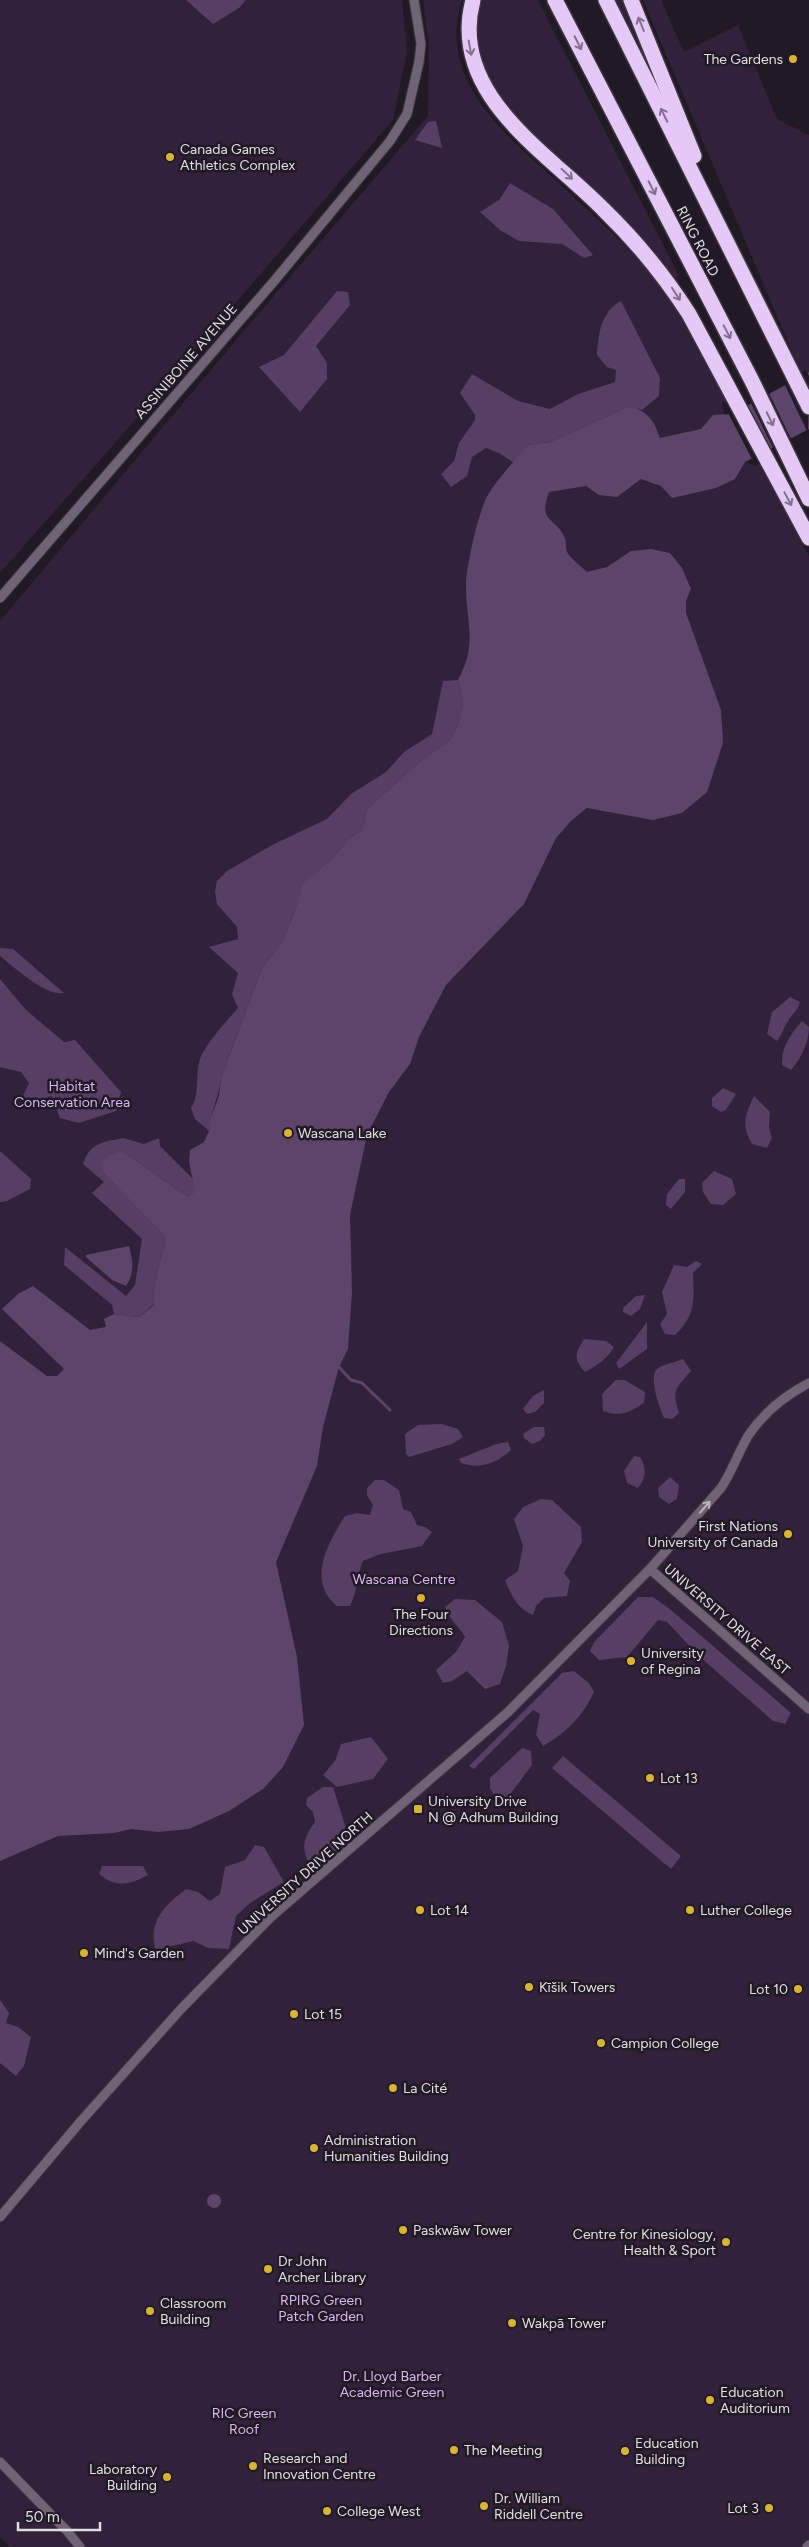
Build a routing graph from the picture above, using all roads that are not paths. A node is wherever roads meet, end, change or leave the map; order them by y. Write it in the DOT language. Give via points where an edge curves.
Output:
graph roads {
  1 [pos="414,0"];
  2 [pos="473,0"];
  3 [pos="555,0"];
  4 [pos="606,0"];
  5 [pos="631,0"];
  6 [pos="740,268"];
  7 [pos="809,407"];
  8 [pos="809,499"];
  9 [pos="809,538"];
  10 [pos="0,598"];
  11 [pos="809,1383"];
  12 [pos="650,1570"];
  13 [pos="809,1709"];
  14 [pos="0,2218"];
  15 [pos="0,2462"];
  16 [pos="80,2547"];
  1 -- 10 [label="street, ASSINIBOINE AVENUE" via="421,44 419,62 407,114 390,141 293,259"];
  2 -- 9 [label="highway, one-way" via="469,46 478,76 487,92 517,128 603,208 649,258 689,314"];
  3 -- 8 [label="highway, RING ROAD, one-way" via="752,381"];
  6 -- 4 [label="highway, RING ROAD, one-way"];
  6 -- 5 [label="highway, one-way"];
  6 -- 7 [label="highway, RING ROAD"];
  12 -- 11 [label="street, UNIVERSITY DRIVE NORTH, one-way" via="721,1488 747,1437 765,1414 784,1396"];
  12 -- 13 [label="street, UNIVERSITY DRIVE EAST"];
  12 -- 14 [label="street, UNIVERSITY DRIVE NORTH" via="508,1713 272,1917 181,2009"];
  15 -- 16 [label="street"];
}
